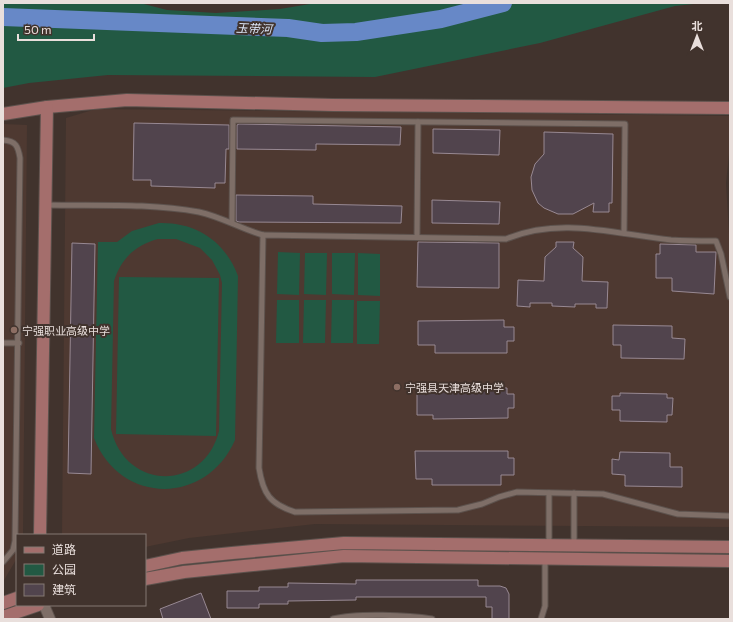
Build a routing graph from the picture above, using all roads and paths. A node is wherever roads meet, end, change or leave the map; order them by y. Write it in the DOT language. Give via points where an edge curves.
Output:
graph roads {
  1 [pos="47,107"];
  2 [pos="730,108"];
  3 [pos="3,114"];
  4 [pos="418,122"];
  5 [pos="3,140"];
  6 [pos="46,205"];
  7 [pos="232,222"];
  8 [pos="624,233"];
  9 [pos="263,235"];
  10 [pos="417,237"];
  11 [pos="730,297"];
  12 [pos="3,343"];
  13 [pos="19,343"];
  14 [pos="549,493"];
  15 [pos="574,493"];
  16 [pos="730,516"];
  17 [pos="40,534"];
  18 [pos="549,545"];
  19 [pos="574,545"];
  20 [pos="730,547"];
  21 [pos="545,558"];
  22 [pos="730,561"];
  23 [pos="3,562"];
  24 [pos="146,566"];
  25 [pos="146,579"];
  26 [pos="16,598"];
  27 [pos="3,603"];
  28 [pos="35,606"];
  29 [pos="44,606"];
  30 [pos="3,617"];
  31 [pos="372,618"];
  32 [pos="50,619"];
  33 [pos="333,619"];
  34 [pos="432,619"];
  35 [pos="541,619"];
  1 -- 2 [label="street" via="127,100 333,105"];
  1 -- 3 [label="street"];
  1 -- 6 [label="street"];
  4 -- 7 [label="lane" via="233,120"];
  4 -- 8 [label="lane" via="625,124"];
  4 -- 10 [label="lane"];
  5 -- 13 [label="lane" via="12,141 18,146 20,158"];
  6 -- 7 [label="lane" via="162,207 199,212"];
  6 -- 17 [label="street"];
  7 -- 9 [label="lane"];
  8 -- 10 [label="lane" via="562,227 524,233 506,239"];
  8 -- 11 [label="lane" via="671,240 716,241"];
  9 -- 10 [label="lane"];
  9 -- 14 [label="lane" via="259,468 262,485 270,499 280,508 295,512 458,510 517,492"];
  12 -- 13 [label="lane"];
  13 -- 23 [label="lane" via="15,540 13,550"];
  14 -- 15 [label="lane"];
  14 -- 18 [label="lane"];
  15 -- 16 [label="lane" via="603,494 678,514"];
  15 -- 19 [label="lane"];
  18 -- 19 [label="street"];
  18 -- 24 [label="street" via="344,543 182,558"];
  19 -- 20 [label="street"];
  21 -- 22 [label="street"];
  21 -- 25 [label="street" via="344,556 184,572"];
  21 -- 35 [label="lane" via="545,606"];
  26 -- 27 [label="street"];
  28 -- 30 [label="street"];
  29 -- 32 [label="street"];
  31 -- 33 [label="lane" via="347,616"];
  31 -- 34 [label="lane" via="399,616"];
}
